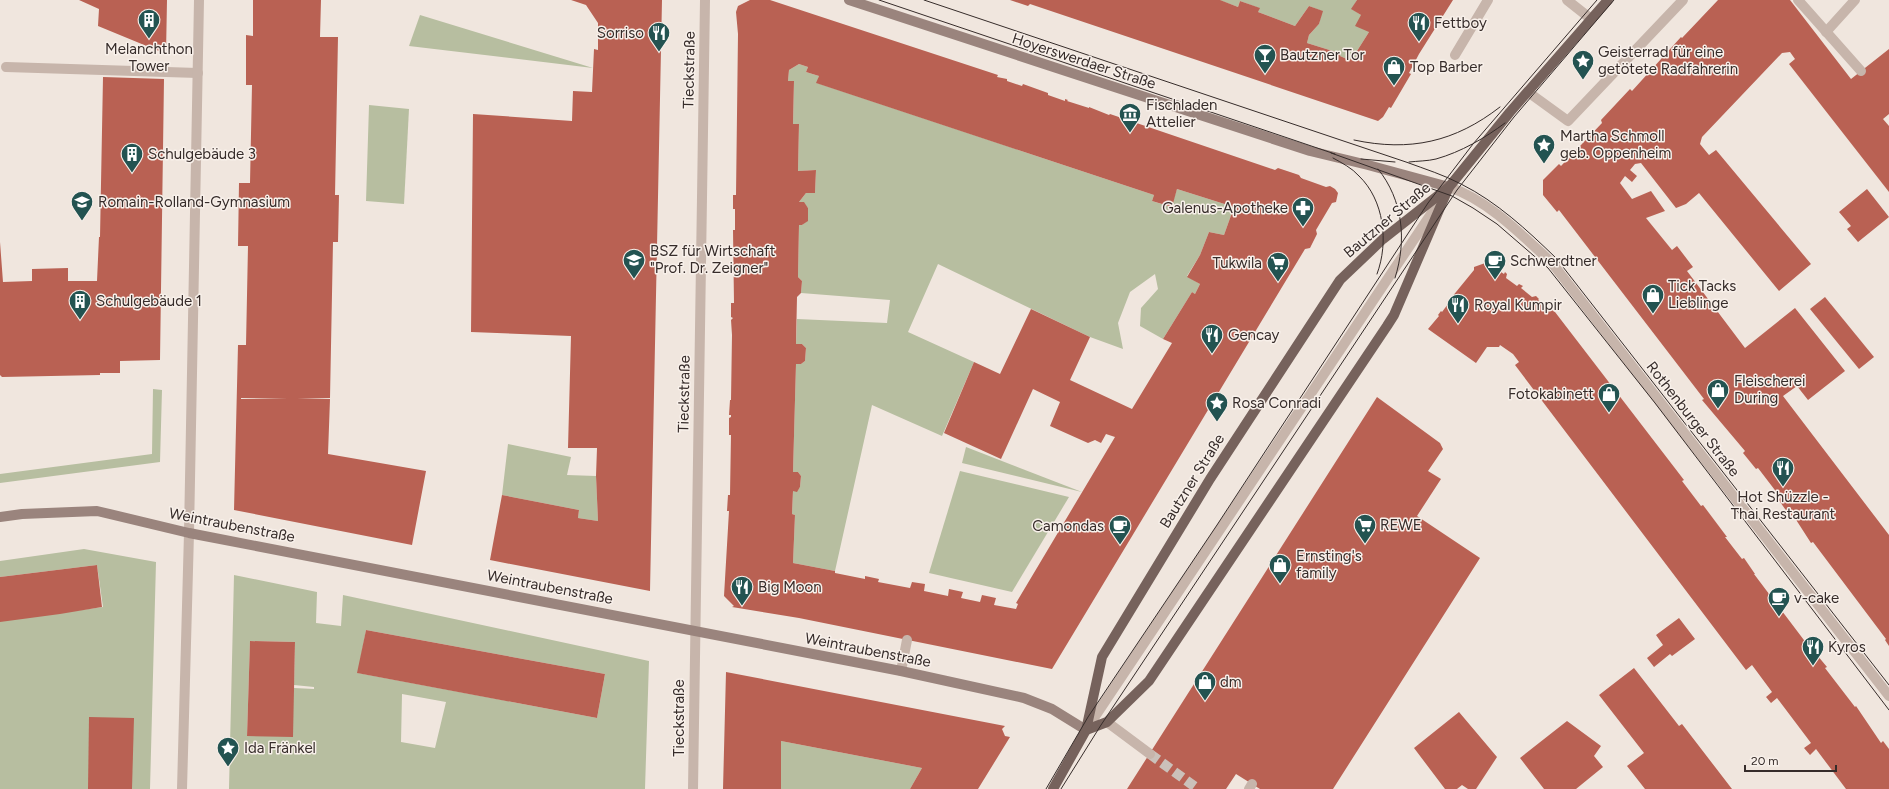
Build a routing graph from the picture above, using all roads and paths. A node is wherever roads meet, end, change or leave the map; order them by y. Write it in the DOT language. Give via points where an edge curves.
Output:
graph roads {
  1 [pos="199,0"];
  2 [pos="705,0"];
  3 [pos="849,0"];
  4 [pos="1488,0"];
  5 [pos="1567,0"];
  6 [pos="1608,0"];
  7 [pos="1683,0"];
  8 [pos="1798,0"];
  9 [pos="1855,0"];
  10 [pos="1591,19"];
  11 [pos="1826,32"];
  12 [pos="1455,55"];
  13 [pos="6,67"];
  14 [pos="1862,71"];
  15 [pos="198,73"];
  16 [pos="1528,92"];
  17 [pos="1449,187"];
  18 [pos="0,518"];
  19 [pos="189,533"];
  20 [pos="694,631"];
  21 [pos="907,640"];
  22 [pos="901,671"];
  23 [pos="1889,696"];
  24 [pos="1107,722"];
  25 [pos="1086,730"];
  26 [pos="1150,754"];
  27 [pos="182,789"];
  28 [pos="693,789"];
  29 [pos="1052,789"];
  1 -- 15 [label="street"];
  2 -- 20 [label="street, Tieckstraße"];
  3 -- 17 [label="street, Hoyerswerdaer Straße" via="1310,151"];
  4 -- 12 [label="street"];
  5 -- 10 [label="street"];
  6 -- 10 [label="main road, Bautzner Straße"];
  7 -- 16 [label="street" via="1568,121"];
  8 -- 11 [label="street"];
  9 -- 11 [label="street"];
  10 -- 16 [label="main road, Bautzner Straße"];
  11 -- 14 [label="street"];
  13 -- 15 [label="street"];
  15 -- 19 [label="street"];
  16 -- 17 [label="main road, Bautzner Straße"];
  17 -- 23 [label="street, Rothenburger Straße" via="1478,202 1552,263"];
  17 -- 24 [label="main road, Bautzner Straße" via="1394,315 1149,681"];
  17 -- 25 [label="street"];
  17 -- 25 [label="main road, Bautzner Straße" via="1383,239 1340,280 1210,479 1102,657"];
  18 -- 19 [label="street, Weintraubenstraße" via="22,514 97,511"];
  19 -- 20 [label="street, Weintraubenstraße"];
  19 -- 27 [label="street"];
  20 -- 22 [label="street, Weintraubenstraße"];
  20 -- 28 [label="street, Tieckstraße"];
  21 -- 22 [label="street"];
  22 -- 25 [label="street, Weintraubenstraße" via="1024,698 1052,710"];
  24 -- 25 [label="main road, Bautzner Straße"];
  24 -- 26 [label="street"];
  25 -- 29 [label="main road, Bautzner Straße"];
}
